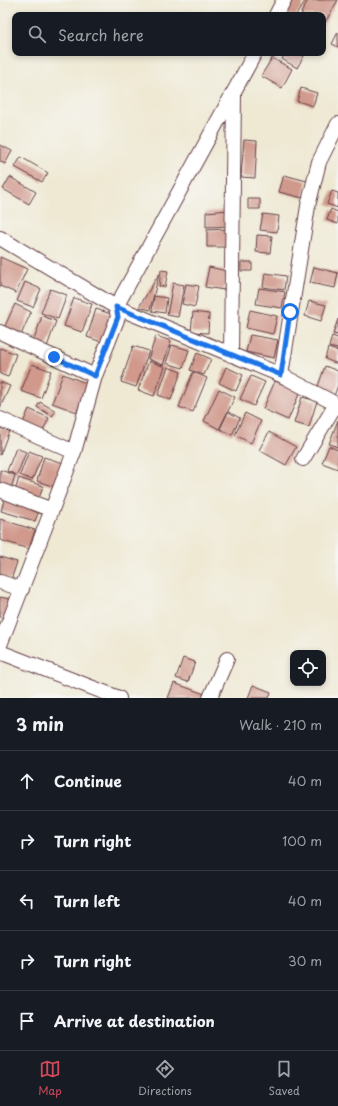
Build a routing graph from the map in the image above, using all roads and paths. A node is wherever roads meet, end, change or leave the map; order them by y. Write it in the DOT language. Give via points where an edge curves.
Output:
graph roads {
  1 [pos="284,0"];
  2 [pos="278,12"];
  3 [pos="253,56"];
  4 [pos="234,91"];
  5 [pos="338,124"];
  6 [pos="0,238"];
  7 [pos="116,307"];
  8 [pos="0,332"];
  9 [pos="231,355"];
  10 [pos="281,375"];
  11 [pos="95,376"];
  12 [pos="337,401"];
  13 [pos="0,419"];
  14 [pos="74,452"];
  15 [pos="303,460"];
  16 [pos="0,490"];
  17 [pos="52,510"];
  18 [pos="0,582"];
  19 [pos="22,589"];
  20 [pos="0,645"];
  21 [pos="0,652"];
  22 [pos="227,659"];
  23 [pos="120,698"];
  24 [pos="210,698"];
  1 -- 2 [label="street"];
  3 -- 4 [label="street"];
  4 -- 7 [label="street"];
  4 -- 9 [label="street"];
  5 -- 10 [label="street" via="319,162 308,206"];
  6 -- 7 [label="street"];
  7 -- 9 [label="street"];
  7 -- 11 [label="street" via="118,317"];
  8 -- 11 [label="street"];
  9 -- 10 [label="street"];
  10 -- 12 [label="street"];
  11 -- 14 [label="street"];
  12 -- 15 [label="street"];
  13 -- 14 [label="street"];
  14 -- 17 [label="street"];
  16 -- 17 [label="street"];
  17 -- 19 [label="street"];
  18 -- 19 [label="street"];
  19 -- 20 [label="street"];
  21 -- 23 [label="street"];
  22 -- 24 [label="street"];
}
